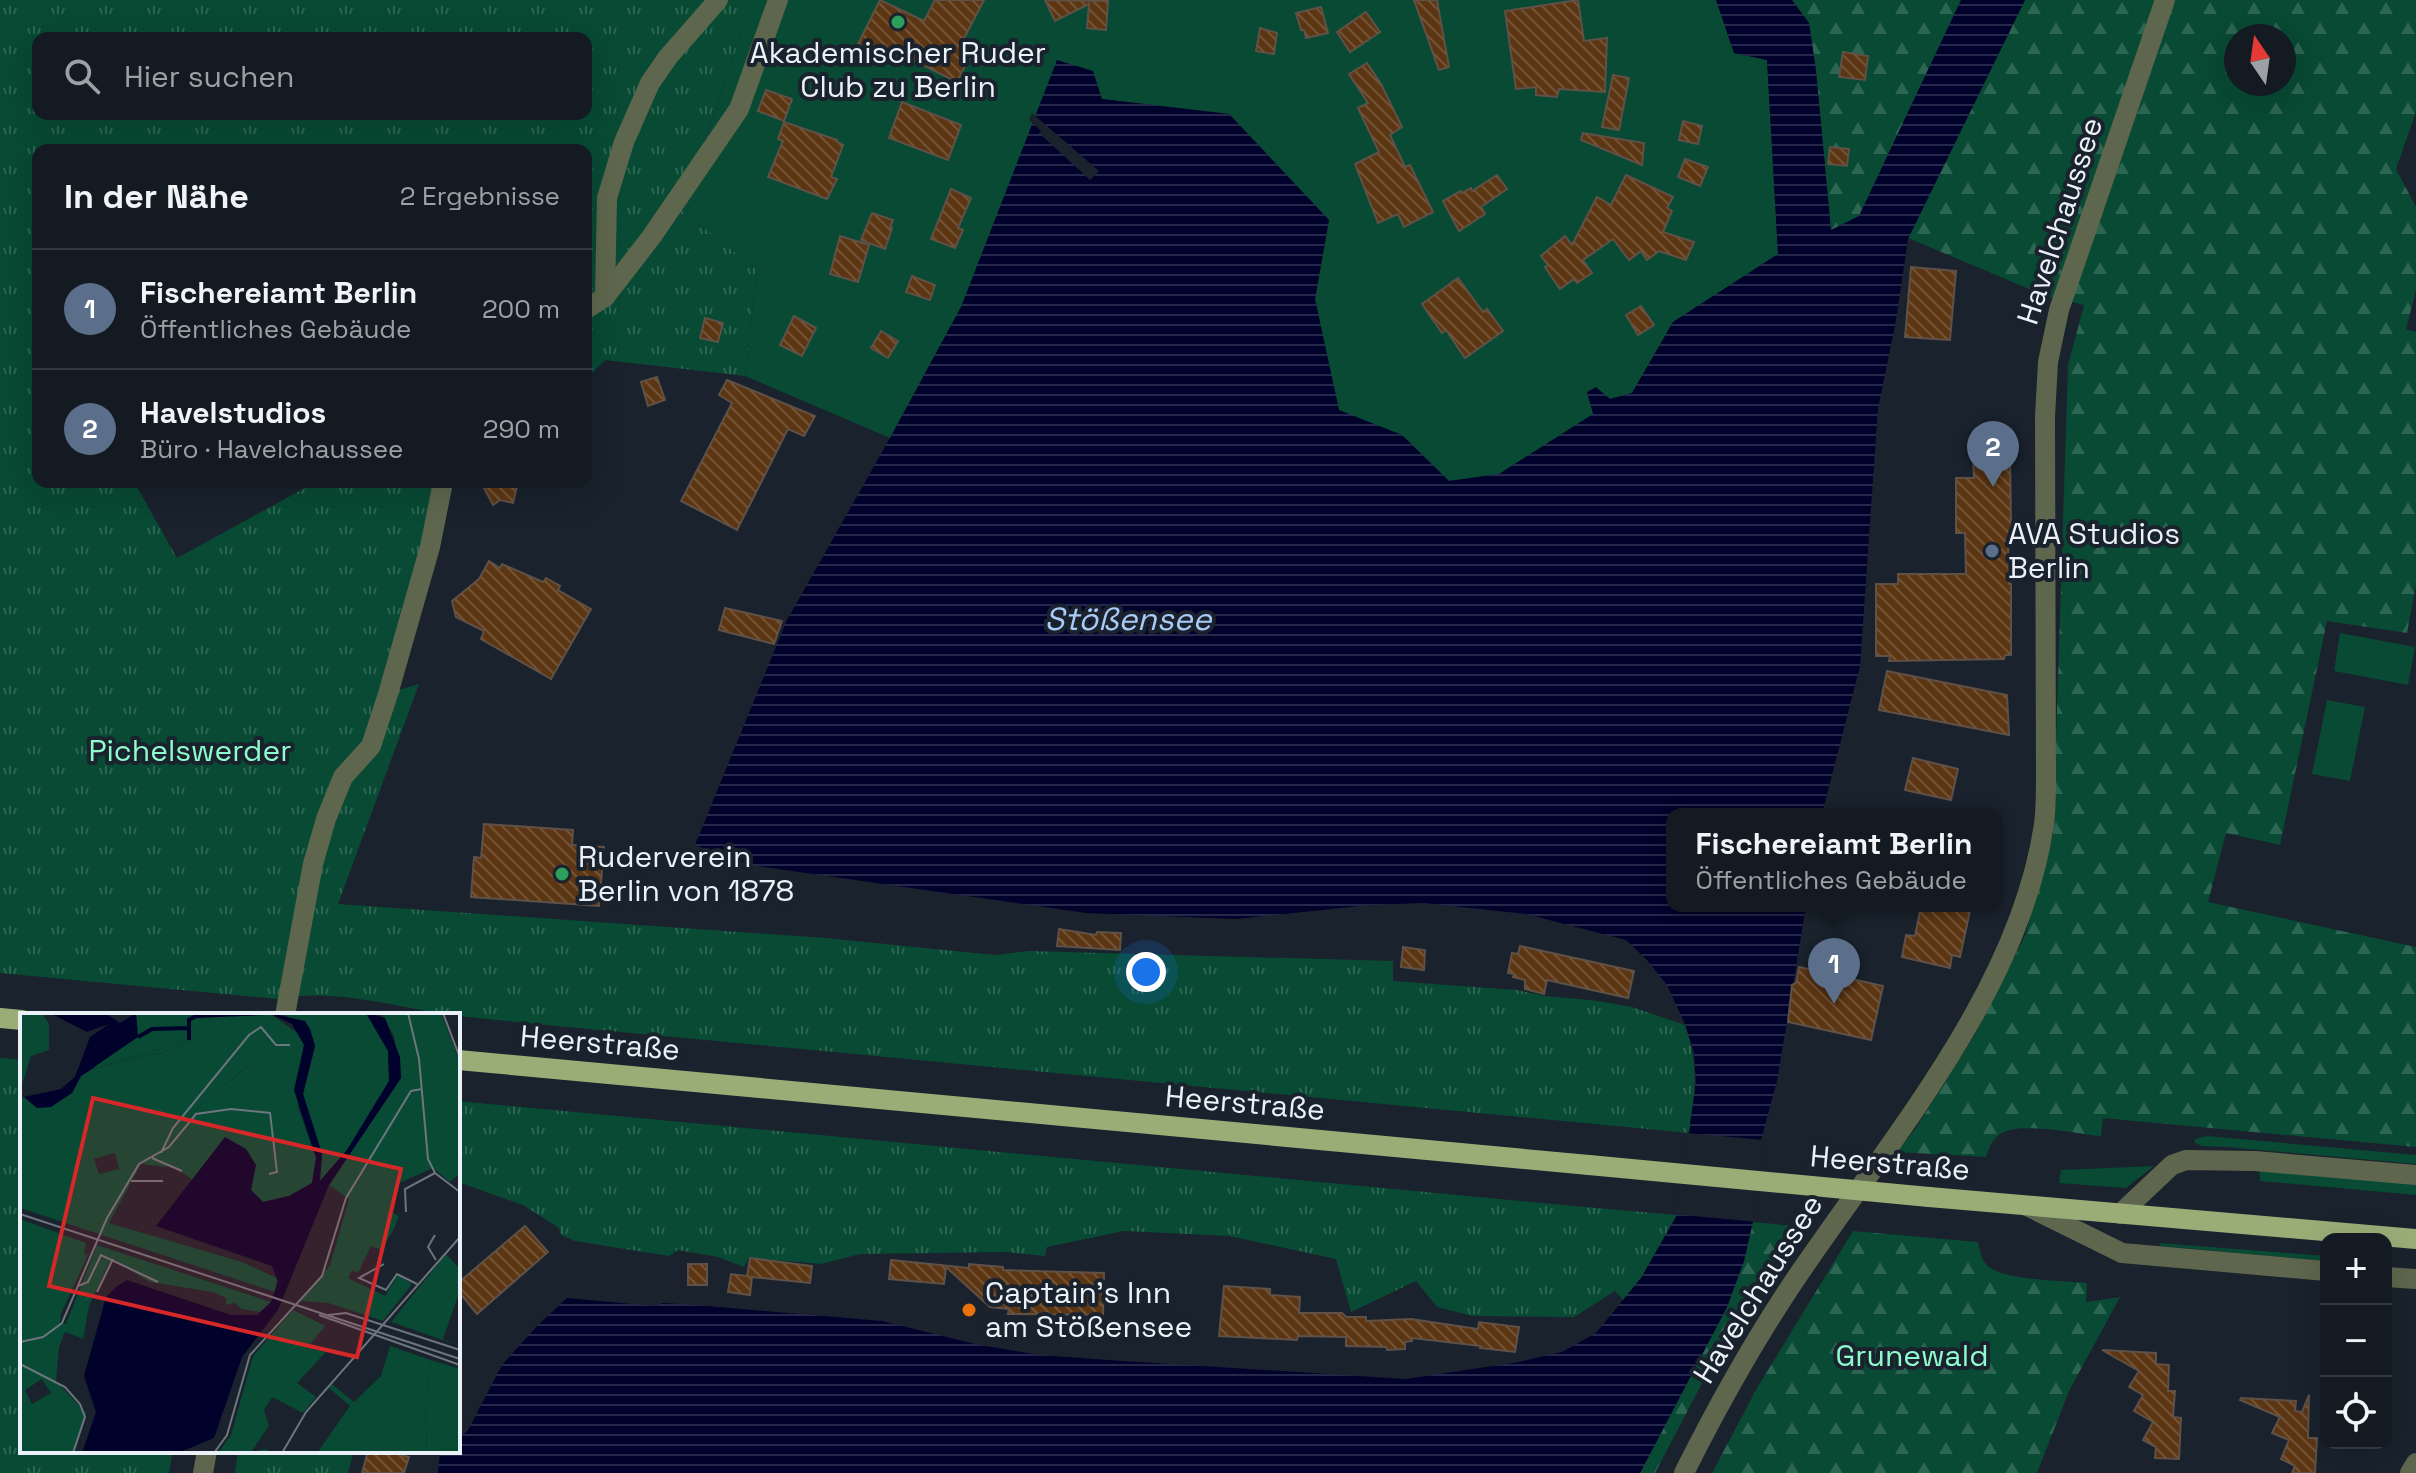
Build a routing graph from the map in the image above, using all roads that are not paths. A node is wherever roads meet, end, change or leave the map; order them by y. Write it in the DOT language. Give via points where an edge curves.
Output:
graph roads {
  1 [pos="718,0"];
  2 [pos="778,0"];
  3 [pos="2165,0"];
  4 [pos="605,297"];
  5 [pos="592,305"];
  6 [pos="442,488"];
  7 [pos="285,1013"];
  8 [pos="0,1018"];
  9 [pos="20,1020"];
  10 [pos="460,1060"];
  11 [pos="2416,1175"];
  12 [pos="2027,1206"];
  13 [pos="2120,1214"];
  14 [pos="2416,1239"];
  15 [pos="2320,1270"];
  16 [pos="2392,1277"];
  17 [pos="2416,1279"];
  18 [pos="207,1453"];
  19 [pos="2416,1463"];
  20 [pos="203,1473"];
  21 [pos="1684,1473"];
  22 [pos="2410,1473"];
  1 -- 4 [label="street" via="650,83 624,142 607,198"];
  2 -- 4 [label="street" via="739,109"];
  3 -- 21 [label="street, Havelchaussee" via="2059,310 2048,362 2046,776 2044,823 2033,877 1992,981 1965,1032 1807,1261"];
  4 -- 5 [label="street"];
  6 -- 7 [label="street" via="430,547 371,746 343,777 326,819"];
  8 -- 9 [label="main road"];
  10 -- 12 [label="main road, Heerstraße, bridge"];
  11 -- 13 [label="street" via="2186,1160 2172,1165"];
  12 -- 13 [label="main road, Heerstraße"];
  12 -- 15 [label="street, Heerstraße" via="2122,1253"];
  13 -- 14 [label="main road, Heerstraße"];
  16 -- 17 [label="street"];
  18 -- 20 [label="street"];
  19 -- 22 [label="street"];
}
